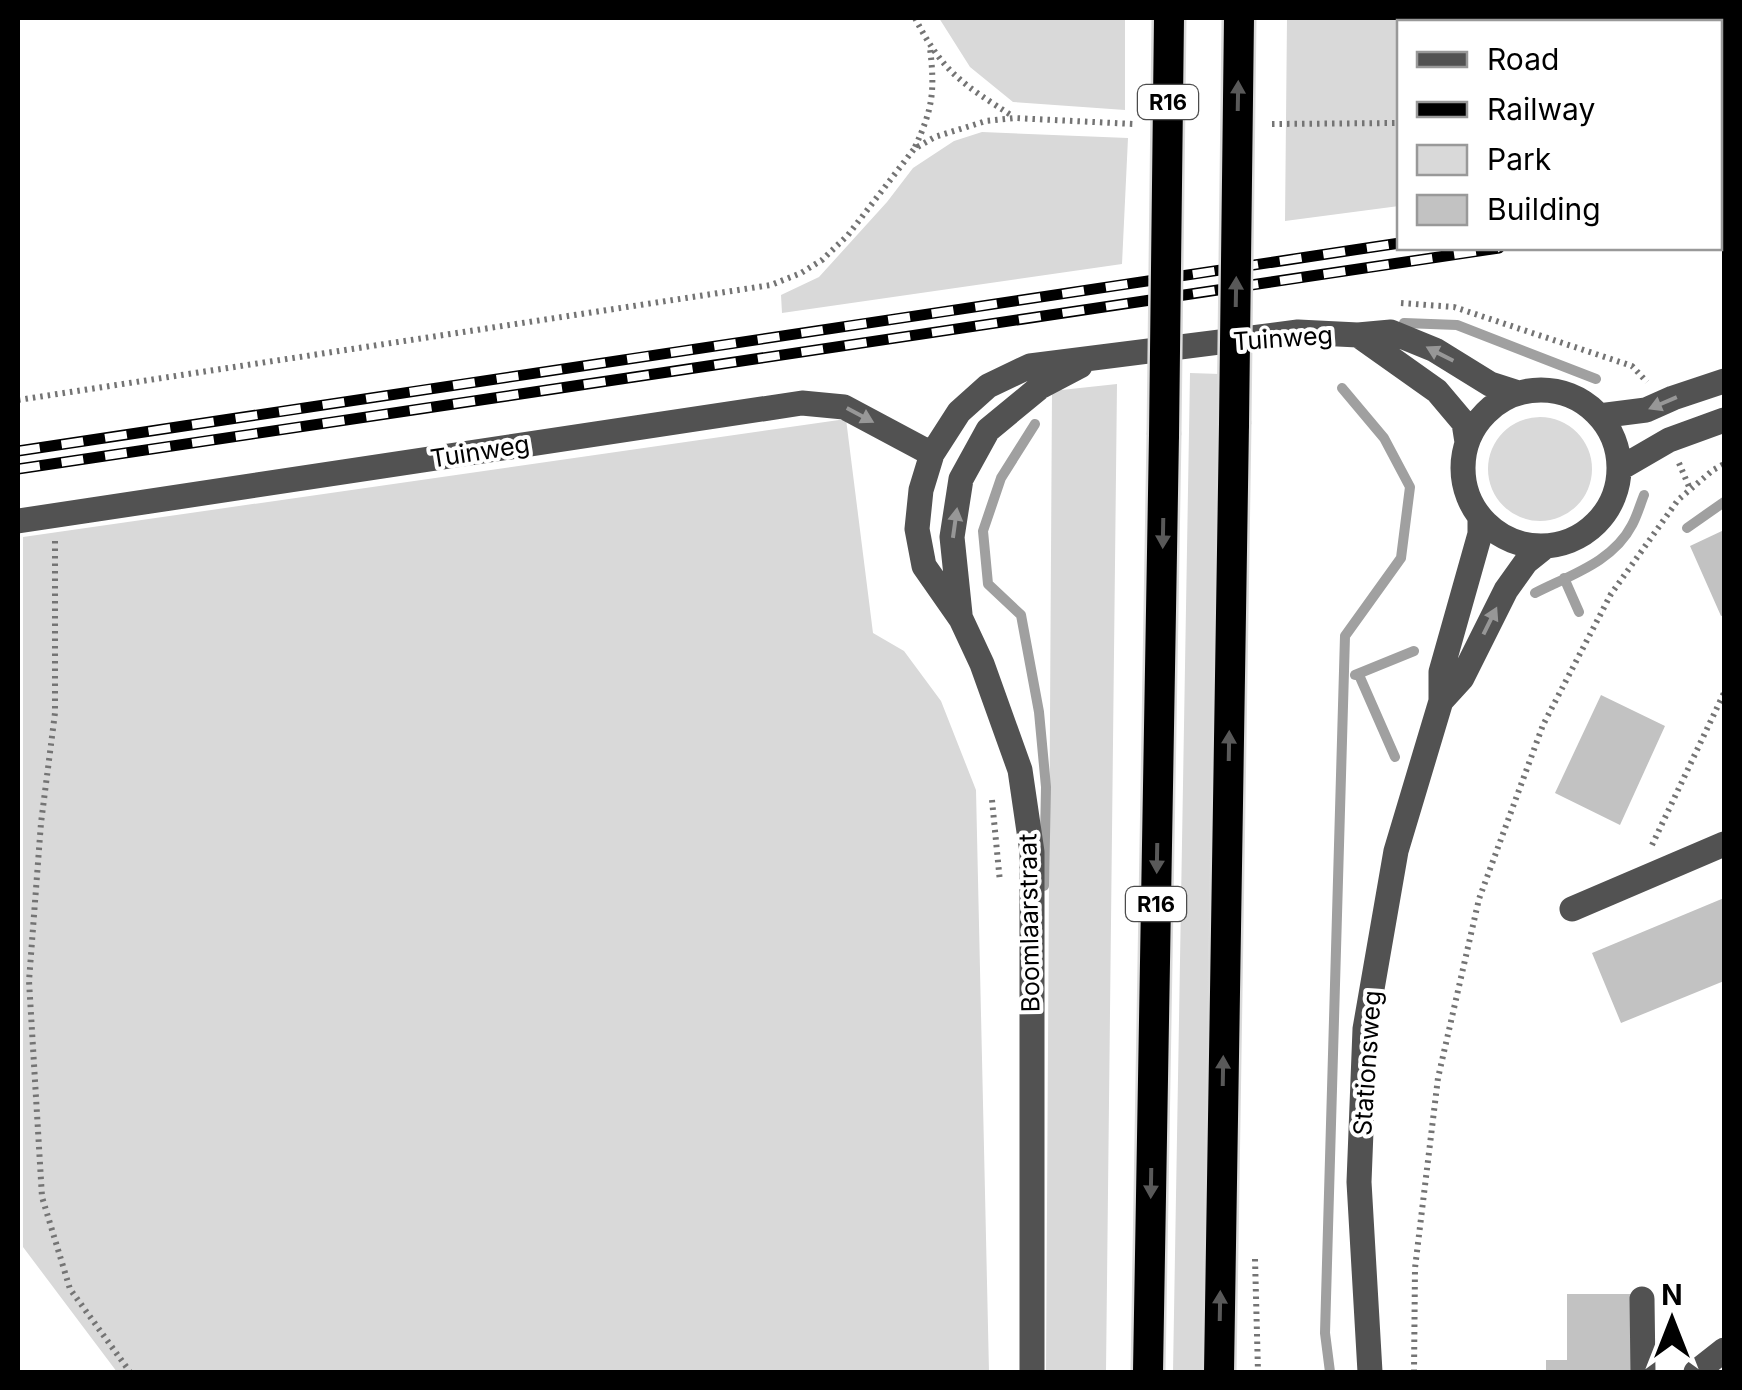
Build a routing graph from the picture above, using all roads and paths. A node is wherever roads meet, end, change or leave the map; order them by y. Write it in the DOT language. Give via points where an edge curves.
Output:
graph roads {
  1 [pos="915,18"];
  2 [pos="1169,18"];
  3 [pos="1239,18"];
  4 [pos="930,47"];
  5 [pos="1015,118"];
  6 [pos="1397,123"];
  7 [pos="1134,124"];
  8 [pos="1272,124"];
  9 [pos="914,149"];
  10 [pos="1358,334"];
  11 [pos="1093,359"];
  12 [pos="1030,366"];
  13 [pos="1724,381"];
  14 [pos="1518,393"];
  15 [pos="18,400"];
  16 [pos="1600,416"];
  17 [pos="1724,420"];
  18 [pos="1467,442"];
  19 [pos="932,454"];
  20 [pos="1724,464"];
  21 [pos="1620,469"];
  22 [pos="55,515"];
  23 [pos="1480,518"];
  24 [pos="18,520"];
  25 [pos="1546,546"];
  26 [pos="961,620"];
  27 [pos="1724,693"];
  28 [pos="1440,702"];
  29 [pos="991,788"];
  30 [pos="1724,844"];
  31 [pos="1649,850"];
  32 [pos="1002,898"];
  33 [pos="1572,909"];
  34 [pos="1642,1299"];
  35 [pos="1724,1350"];
  36 [pos="130,1372"];
  37 [pos="1032,1372"];
  38 [pos="1148,1372"];
  39 [pos="1220,1372"];
  40 [pos="1370,1372"];
  41 [pos="1414,1372"];
  42 [pos="1643,1372"];
  43 [pos="1696,1372"];
  1 -- 4 [label="path"];
  2 -- 38 [label="highway, R16, one-way, bridge"];
  39 -- 3 [label="highway, one-way, bridge"];
  4 -- 5 [label="path" via="962,84"];
  4 -- 9 [label="path" via="934,92"];
  5 -- 7 [label="path"];
  5 -- 9 [label="path" via="962,127"];
  6 -- 8 [label="path"];
  9 -- 15 [label="path" via="822,260 771,286"];
  10 -- 11 [label="street, Tuinweg" via="1298,332"];
  14 -- 10 [label="street, Tuinweg, one-way" via="1391,332"];
  10 -- 18 [label="street" via="1437,391 1464,423"];
  11 -- 12 [label="street, Tuinweg"];
  26 -- 11 [label="street, one-way" via="952,537 961,479 988,430 1040,387"];
  12 -- 19 [label="street, Boomlaarstraat" via="988,386 958,412"];
  13 -- 16 [label="street, one-way" via="1646,410"];
  14 -- 16 [label="street" via="1559,392"];
  14 -- 18 [label="street" via="1489,410"];
  16 -- 21 [label="street" via="1616,444"];
  17 -- 21 [label="street" via="1669,440"];
  18 -- 23 [label="street, Stationsweg" via="1464,476"];
  22 -- 19 [label="street, Tuinweg, one-way" via="802,403 844,407"];
  19 -- 26 [label="street, Boomlaarstraat" via="917,529 924,566"];
  20 -- 41 [label="path" via="1678,500 1612,594 1543,725 1479,899 1438,1078 1415,1268"];
  21 -- 25 [label="street, Stationsweg" via="1602,517 1578,538"];
  22 -- 24 [label="street, Tuinweg"];
  22 -- 36 [label="path" via="54,714 29,981 42,1197 70,1289"];
  23 -- 25 [label="street" via="1504,538"];
  23 -- 28 [label="street, Stationsweg" via="1441,672"];
  28 -- 25 [label="street, Stationsweg, one-way" via="1462,678 1506,590"];
  26 -- 37 [label="street, Boomlaarstraat" via="1020,770 1032,852"];
  27 -- 31 [label="path"];
  28 -- 40 [label="street, Stationsweg" via="1396,851 1364,1029 1359,1182"];
  29 -- 32 [label="path"];
  30 -- 33 [label="street"];
  34 -- 42 [label="street"];
  35 -- 43 [label="street"];
}
